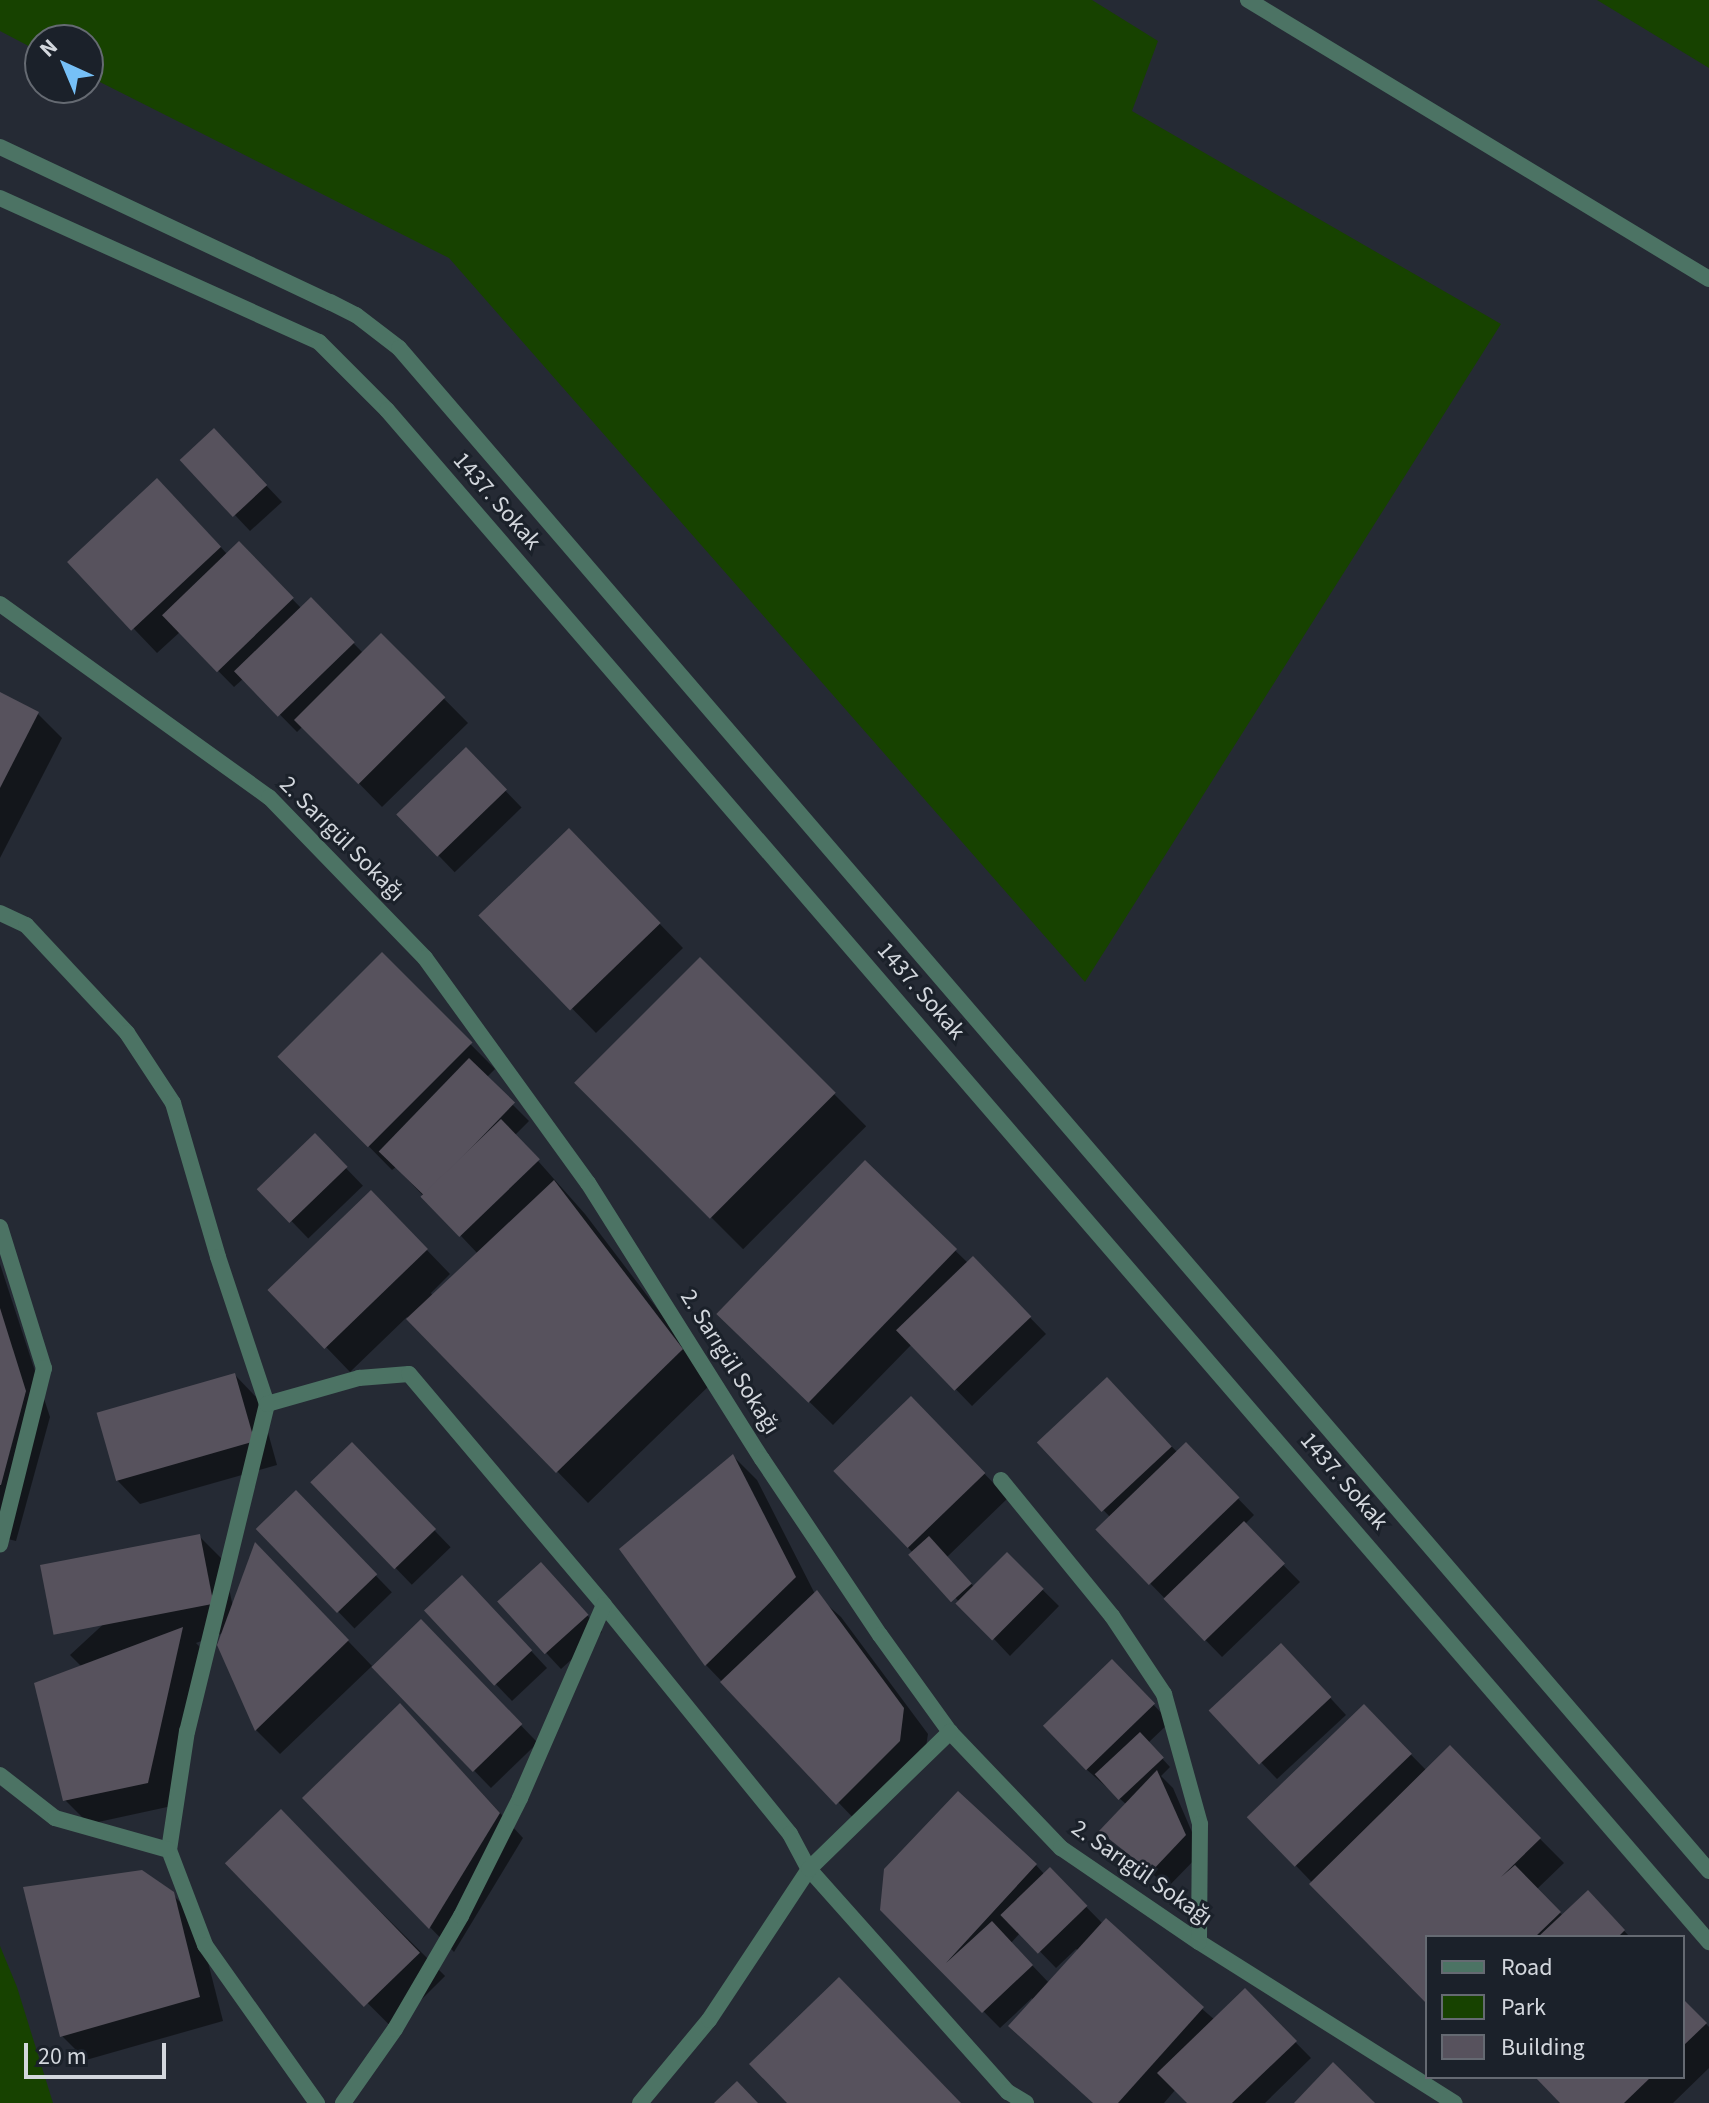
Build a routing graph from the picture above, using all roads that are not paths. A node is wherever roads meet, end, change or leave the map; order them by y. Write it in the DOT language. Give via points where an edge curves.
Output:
graph roads {
  1 [pos="1248,0"];
  2 [pos="0,147"];
  3 [pos="0,198"];
  4 [pos="1709,279"];
  5 [pos="0,604"];
  6 [pos="0,913"];
  7 [pos="0,1227"];
  8 [pos="267,1404"];
  9 [pos="1001,1480"];
  10 [pos="0,1545"];
  11 [pos="604,1605"];
  12 [pos="950,1732"];
  13 [pos="0,1775"];
  14 [pos="169,1850"];
  15 [pos="809,1869"];
  16 [pos="1709,1871"];
  17 [pos="1199,1942"];
  18 [pos="1709,1942"];
  19 [pos="1005,2098"];
  20 [pos="317,2103"];
  21 [pos="343,2103"];
  22 [pos="640,2103"];
  23 [pos="1026,2103"];
  24 [pos="1455,2103"];
  1 -- 4 [label="street"];
  2 -- 16 [label="street" via="343,308 399,348"];
  3 -- 18 [label="street, 1437. Sokak" via="319,342 387,410"];
  5 -- 12 [label="street, 2. Sarıgül Sokağı" via="269,797 425,958 588,1183 762,1459"];
  6 -- 8 [label="street" via="26,925 127,1033 173,1103"];
  7 -- 10 [label="street" via="44,1368"];
  8 -- 11 [label="street" via="359,1378 409,1374"];
  8 -- 14 [label="street" via="187,1731"];
  9 -- 17 [label="street" via="1112,1616 1164,1694 1200,1824"];
  11 -- 15 [label="street" via="790,1834"];
  11 -- 21 [label="street" via="520,1798 461,1916 395,2029"];
  12 -- 15 [label="street"];
  12 -- 17 [label="street, 2. Sarıgül Sokağı" via="1061,1848"];
  13 -- 14 [label="street" via="55,1818"];
  14 -- 20 [label="street" via="205,1945"];
  15 -- 19 [label="street"];
  15 -- 22 [label="street" via="709,2020"];
  17 -- 24 [label="street, 2. Sarıgül Sokağı"];
  19 -- 23 [label="street"];
}
